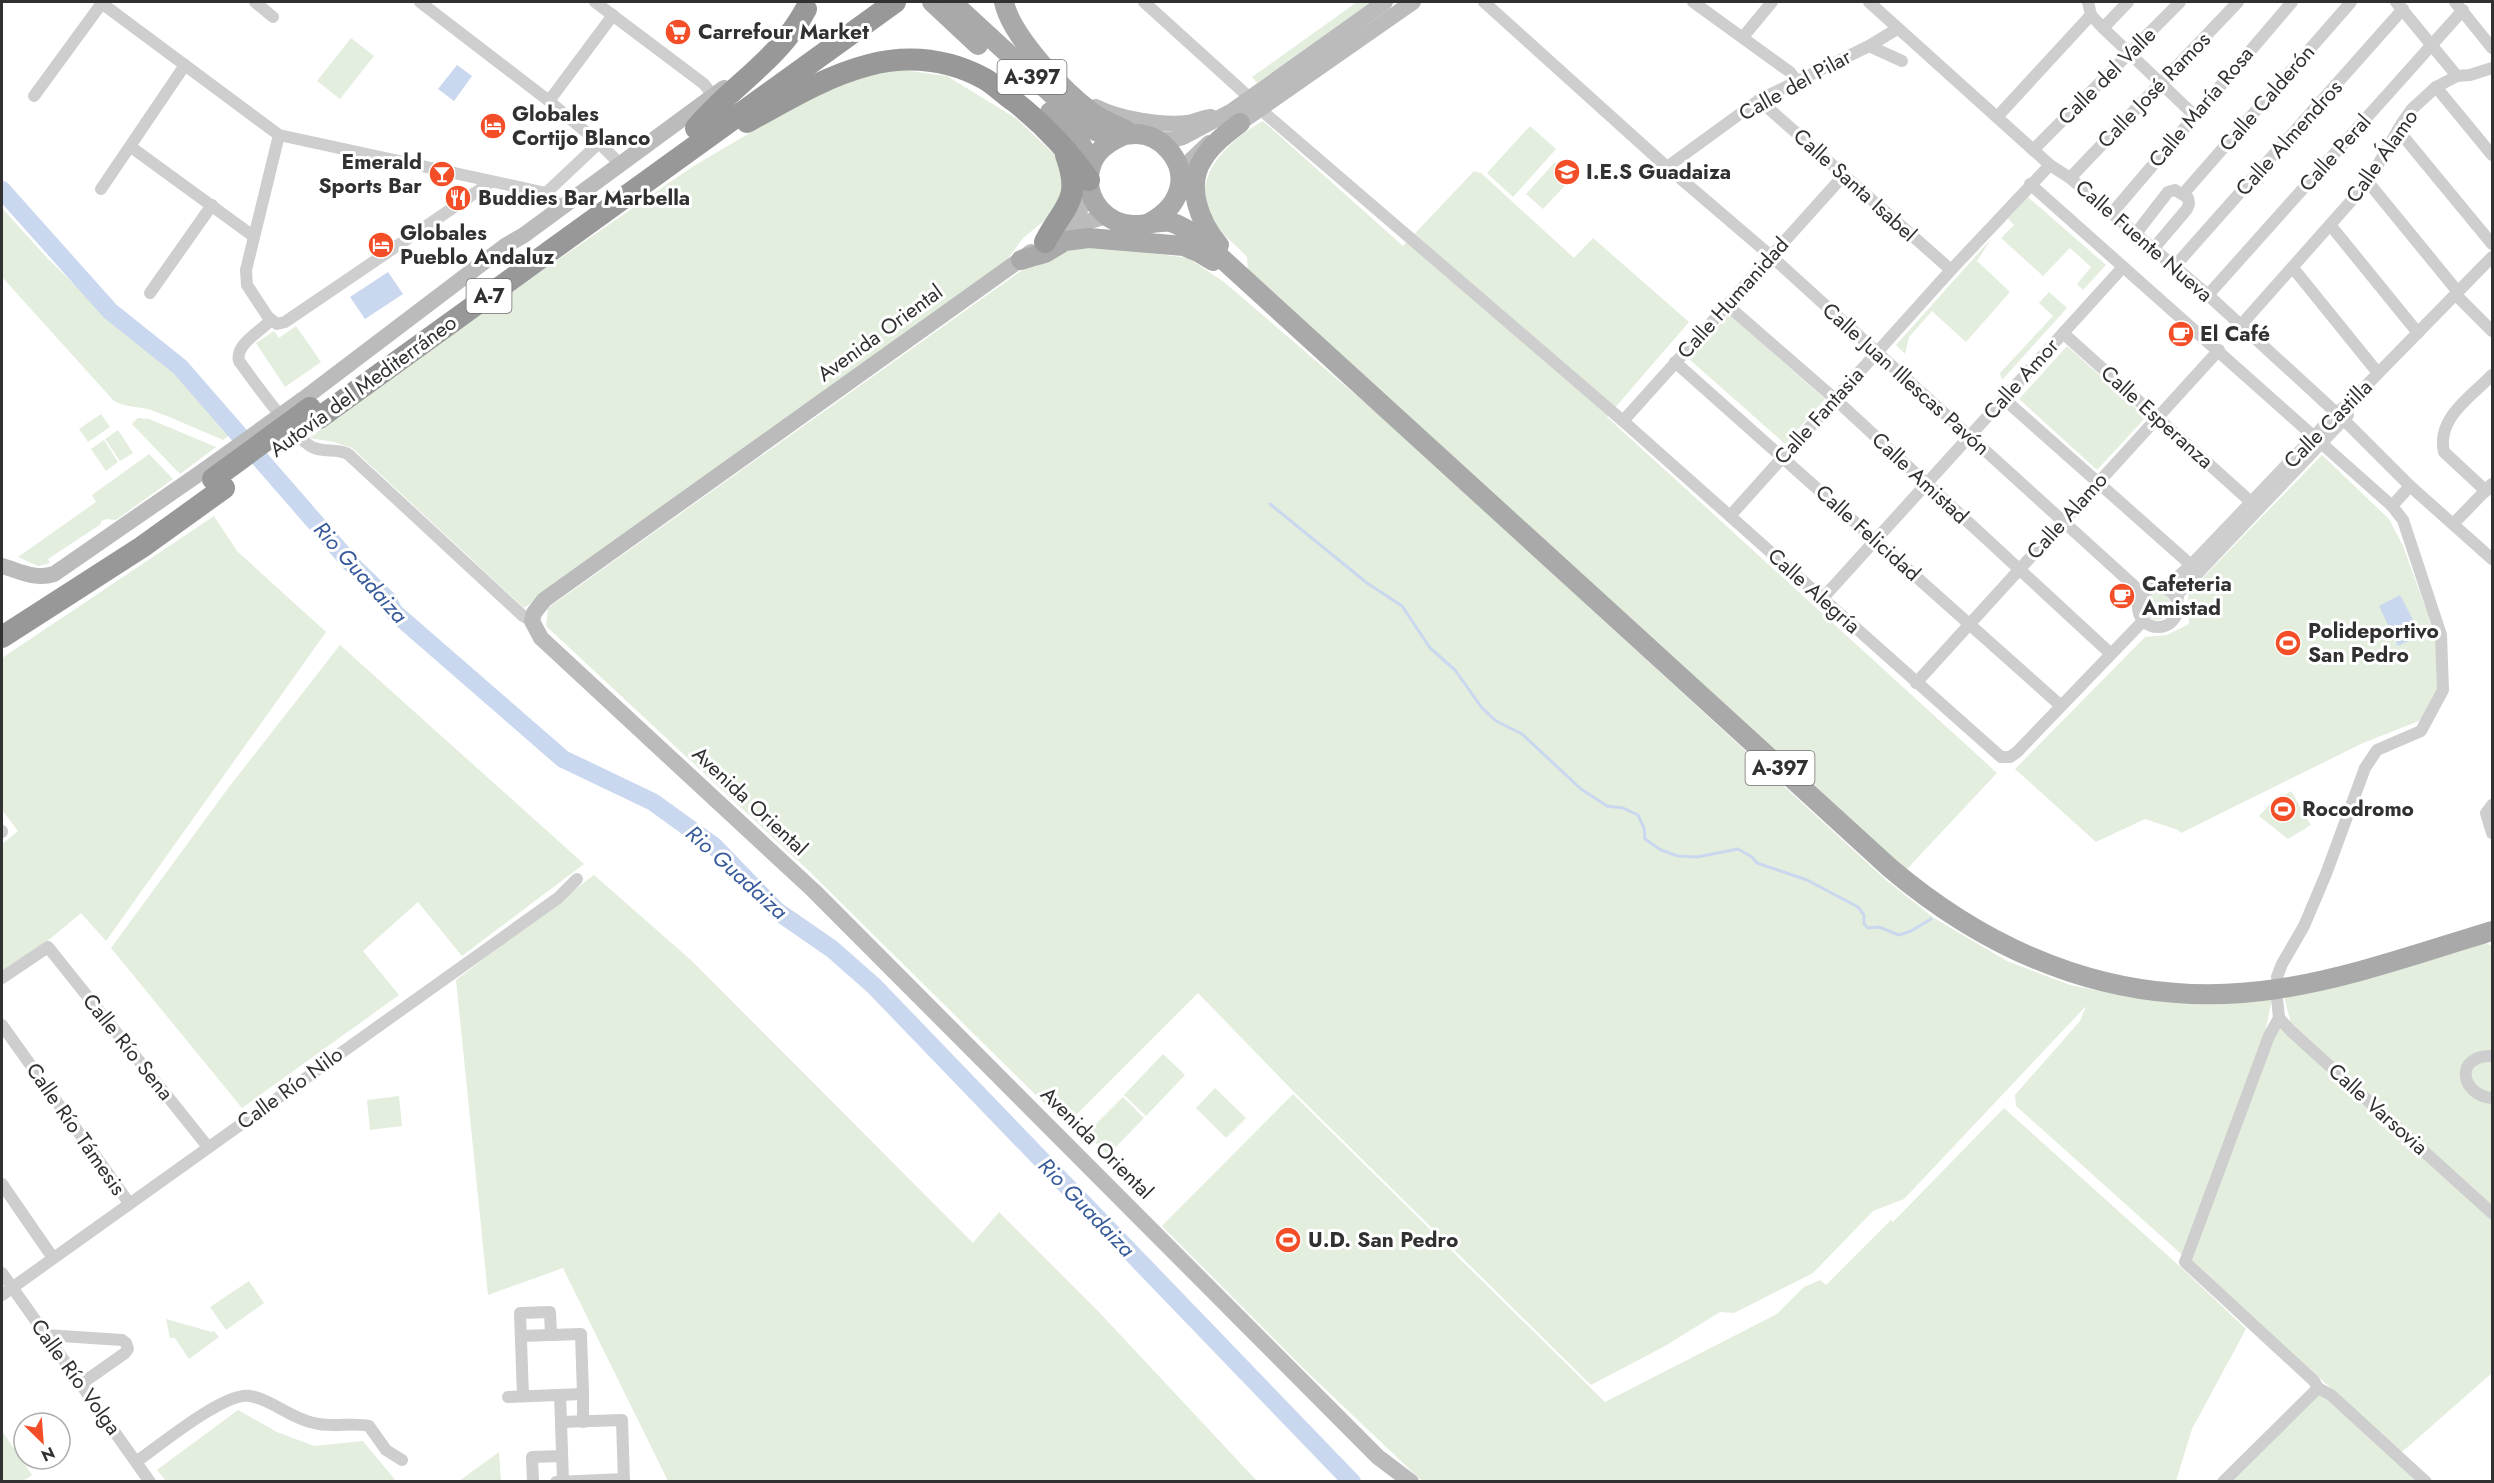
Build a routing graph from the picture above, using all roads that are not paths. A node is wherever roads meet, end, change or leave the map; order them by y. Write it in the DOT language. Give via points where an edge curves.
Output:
graph roads {
  1 [pos="101,2"];
  2 [pos="255,2"];
  3 [pos="420,2"];
  4 [pos="870,2"];
  5 [pos="894,2"];
  6 [pos="932,2"];
  7 [pos="952,2"];
  8 [pos="1004,2"];
  9 [pos="1144,2"];
  10 [pos="1385,2"];
  11 [pos="1413,2"];
  12 [pos="1484,2"];
  13 [pos="1693,2"];
  14 [pos="1772,2"];
  15 [pos="1870,2"];
  16 [pos="2088,2"];
  17 [pos="2128,2"];
  18 [pos="2180,2"];
  19 [pos="2238,2"];
  20 [pos="2292,2"];
  21 [pos="2343,4"];
  22 [pos="808,5"];
  23 [pos="2400,5"];
  24 [pos="2461,5"];
  25 [pos="606,7"];
  26 [pos="2091,15"];
  27 [pos="273,17"];
  28 [pos="2103,28"];
  29 [pos="1897,29"];
  30 [pos="1743,38"];
  31 [pos="2433,43"];
  32 [pos="1869,46"];
  33 [pos="2493,48"];
  34 [pos="2129,54"];
  35 [pos="1902,62"];
  36 [pos="185,65"];
  37 [pos="2493,68"];
  38 [pos="2457,76"];
  39 [pos="1796,80"];
  40 [pos="2161,83"];
  41 [pos="1065,87"];
  42 [pos="2436,87"];
  43 [pos="34,96"];
  44 [pos="713,96"];
  45 [pos="1759,100"];
  46 [pos="549,101"];
  47 [pos="1255,104"];
  48 [pos="2194,115"];
  49 [pos="1997,117"];
  50 [pos="1232,119"];
  51 [pos="696,128"];
  52 [pos="2398,130"];
  53 [pos="279,135"];
  54 [pos="1138,136"];
  55 [pos="599,143"];
  56 [pos="1062,145"];
  57 [pos="131,147"];
  58 [pos="2033,150"];
  59 [pos="2493,155"];
  60 [pos="620,164"];
  61 [pos="2050,165"];
  62 [pos="1667,167"];
  63 [pos="658,173"];
  64 [pos="1844,175"];
  65 [pos="2070,178"];
  66 [pos="1090,179"];
  67 [pos="490,182"];
  68 [pos="2368,182"];
  69 [pos="2030,184"];
  70 [pos="1179,186"];
  71 [pos="101,189"];
  72 [pos="546,193"];
  73 [pos="2183,194"];
  74 [pos="212,205"];
  75 [pos="562,208"];
  76 [pos="2112,213"];
  77 [pos="1107,216"];
  78 [pos="1149,223"];
  79 [pos="2331,226"];
  80 [pos="1065,229"];
  81 [pos="2137,232"];
  82 [pos="1195,234"];
  83 [pos="253,236"];
  84 [pos="1045,243"];
  85 [pos="2493,244"];
  86 [pos="2154,248"];
  87 [pos="1771,256"];
  88 [pos="2493,257"];
  89 [pos="1021,260"];
  90 [pos="2493,265"];
  91 [pos="2123,267"];
  92 [pos="2174,267"];
  93 [pos="2293,268"];
  94 [pos="1234,270"];
  95 [pos="1951,270"];
  96 [pos="150,293"];
  97 [pos="2208,295"];
  98 [pos="2459,296"];
  99 [pos="1727,305"];
  100 [pos="271,320"];
  101 [pos="2241,325"];
  102 [pos="2493,331"];
  103 [pos="2063,333"];
  104 [pos="2418,333"];
  105 [pos="2219,350"];
  106 [pos="1877,352"];
  107 [pos="1676,362"];
  108 [pos="2379,373"];
  109 [pos="2493,375"];
  110 [pos="1835,399"];
  111 [pos="2004,399"];
  112 [pos="310,409"];
  113 [pos="2340,416"];
  114 [pos="2157,418"];
  115 [pos="1623,421"];
  116 [pos="1969,436"];
  117 [pos="2319,439"];
  118 [pos="1784,456"];
  119 [pos="213,479"];
  120 [pos="2098,482"];
  121 [pos="1926,484"];
  122 [pos="2410,486"];
  123 [pos="2489,487"];
  124 [pos="2251,502"];
  125 [pos="2392,506"];
  126 [pos="1730,516"];
  127 [pos="2062,521"];
  128 [pos="2453,524"];
  129 [pos="1875,540"];
  130 [pos="2493,559"];
  131 [pos="2191,565"];
  132 [pos="2,566"];
  133 [pos="2019,569"];
  134 [pos="2162,587"];
  135 [pos="2142,593"];
  136 [pos="1822,599"];
  137 [pos="2177,600"];
  138 [pos="532,621"];
  139 [pos="2143,621"];
  140 [pos="2,622"];
  141 [pos="1969,625"];
  142 [pos="2,637"];
  143 [pos="2111,654"];
  144 [pos="1916,683"];
  145 [pos="2060,705"];
  146 [pos="2489,809"];
  147 [pos="2493,833"];
  148 [pos="578,879"];
  149 [pos="2493,931"];
  150 [pos="2277,977"];
  151 [pos="2,978"];
  152 [pos="2277,998"];
  153 [pos="2279,1018"];
  154 [pos="2,1025"];
  155 [pos="2493,1056"];
  156 [pos="2493,1098"];
  157 [pos="208,1148"];
  158 [pos="2,1184"];
  159 [pos="129,1203"];
  160 [pos="2493,1213"];
  161 [pos="53,1258"];
  162 [pos="2,1273"];
  163 [pos="7,1291"];
  164 [pos="45,1335"];
  165 [pos="551,1335"];
  166 [pos="521,1336"];
  167 [pos="81,1384"];
  168 [pos="2319,1388"];
  169 [pos="583,1394"];
  170 [pos="560,1395"];
  171 [pos="523,1396"];
  172 [pos="508,1397"];
  173 [pos="561,1422"];
  174 [pos="584,1422"];
  175 [pos="562,1456"];
  176 [pos="402,1460"];
  177 [pos="136,1462"];
  178 [pos="624,1480"];
  179 [pos="563,1481"];
  180 [pos="595,1481"];
  181 [pos="150,1482"];
  182 [pos="533,1482"];
  183 [pos="556,1482"];
  184 [pos="1411,1482"];
  185 [pos="2223,1482"];
  186 [pos="2426,1482"];
  1 -- 36 [label="street"];
  1 -- 43 [label="street"];
  2 -- 27 [label="street"];
  3 -- 46 [label="street"];
  4 -- 51 [label="highway, Autovía del Mediterráneo / A-7"];
  5 -- 63 [label="highway, Autovía del Mediterráneo / A-7"];
  6 -- 66 [label="main road, A-397" via="1075,135 1085,147"];
  7 -- 54 [label="main road, A-397" via="1083,123 1107,135"];
  8 -- 41 [label="main road" via="1017,34"];
  9 -- 47 [label="street, Calle Alegría"];
  10 -- 47 [label="street"];
  11 -- 47 [label="street"];
  12 -- 62 [label="street, Calle Juan Illescas Pavón"];
  13 -- 30 [label="street"];
  14 -- 30 [label="street"];
  15 -- 29 [label="street, Calle Fuente Nueva"];
  16 -- 26 [label="street"];
  17 -- 28 [label="street"];
  18 -- 34 [label="street, Calle del Valle"];
  19 -- 40 [label="street, Calle José Ramos"];
  20 -- 48 [label="street, Calle María Rosa"];
  21 -- 73 [label="street, Calle Calderón"];
  22 -- 44 [label="street" via="754,67"];
  22 -- 51 [label="highway" via="776,53 716,104"];
  23 -- 31 [label="street"];
  23 -- 92 [label="street, Calle Almendros"];
  24 -- 31 [label="street, Calle Peral"];
  24 -- 33 [label="street"];
  25 -- 44 [label="street" via="704,84"];
  25 -- 46 [label="street"];
  26 -- 28 [label="street"];
  26 -- 49 [label="street"];
  28 -- 34 [label="street"];
  29 -- 32 [label="street, Calle del Pilar"];
  29 -- 49 [label="street, Calle Fuente Nueva"];
  30 -- 39 [label="street"];
  31 -- 38 [label="street"];
  31 -- 97 [label="street, Calle Peral"];
  32 -- 35 [label="street"];
  32 -- 39 [label="street, Calle del Pilar"];
  34 -- 40 [label="street"];
  34 -- 58 [label="street, Calle del Valle"];
  36 -- 53 [label="street"];
  36 -- 57 [label="street"];
  37 -- 38 [label="street, Calle Álamo"];
  38 -- 42 [label="street, Calle Álamo"];
  39 -- 45 [label="street, Calle del Pilar"];
  40 -- 48 [label="street"];
  40 -- 65 [label="street, Calle José Ramos"];
  41 -- 50 [label="street" via="1119,116 1181,123"];
  41 -- 54 [label="main road" via="1092,112"];
  42 -- 52 [label="street, Calle Álamo" via="2412,109"];
  42 -- 59 [label="street"];
  44 -- 60 [label="street"];
  45 -- 62 [label="street, Calle del Pilar"];
  45 -- 64 [label="street, Calle Santa Isabel"];
  46 -- 55 [label="street"];
  47 -- 50 [label="street"];
  47 -- 115 [label="street, Calle Alegría"];
  48 -- 76 [label="street, Calle María Rosa"];
  49 -- 58 [label="street, Calle Fuente Nueva"];
  50 -- 54 [label="street" via="1172,140"];
  50 -- 70 [label="street" via="1198,152"];
  50 -- 94 [label="main road" via="1201,160 1195,184 1203,224"];
  51 -- 112 [label="highway, Autovía del Mediterráneo / A-7"];
  52 -- 68 [label="street, Calle Álamo"];
  52 -- 85 [label="street"];
  53 -- 67 [label="street"];
  53 -- 83 [label="street"];
  54 -- 66 [label="main road" via="1110,141 1100,150"];
  54 -- 70 [label="main road, A-397" via="1171,152 1177,162"];
  55 -- 60 [label="street"];
  55 -- 72 [label="street"];
  56 -- 63 [label="highway" via="986,80 956,66 927,59 894,59 848,70 809,88 686,162"];
  56 -- 66 [label="highway"];
  56 -- 84 [label="highway" via="1071,173 1071,199"];
  57 -- 71 [label="street"];
  57 -- 74 [label="street"];
  58 -- 61 [label="street, Calle Fuente Nueva"];
  60 -- 75 [label="street"];
  61 -- 65 [label="street, Calle Fuente Nueva"];
  61 -- 69 [label="street, Calle Fantasia"];
  62 -- 87 [label="street, Calle Juan Illescas Pavón"];
  63 -- 112 [label="highway, Autovía del Mediterráneo / A-7"];
  64 -- 87 [label="street, Calle Humanidad"];
  64 -- 95 [label="street, Calle Santa Isabel"];
  65 -- 76 [label="street, Calle Fuente Nueva"];
  66 -- 77 [label="main road, A-397" via="1097,206"];
  66 -- 80 [label="street, Avenida Oriental" via="1078,214"];
  67 -- 72 [label="street"];
  67 -- 100 [label="street" via="285,322 277,324"];
  68 -- 79 [label="street, Calle Álamo"];
  68 -- 98 [label="street"];
  69 -- 91 [label="street, Calle Fuente Nueva"];
  69 -- 95 [label="street, Calle Fantasia"];
  70 -- 78 [label="main road" via="1166,212"];
  70 -- 82 [label="main road, A-397" via="1182,212"];
  72 -- 75 [label="street"];
  73 -- 81 [label="street" via="2168,192"];
  73 -- 86 [label="street" via="2189,204 2187,209"];
  74 -- 83 [label="street"];
  74 -- 96 [label="street"];
  75 -- 112 [label="street" via="505,246"];
  76 -- 81 [label="street, Calle Fuente Nueva"];
  77 -- 78 [label="main road, A-397" via="1119,223"];
  77 -- 80 [label="street, Avenida Oriental"];
  78 -- 82 [label="main road, A-397" via="1172,223"];
  79 -- 93 [label="street, Calle Álamo"];
  79 -- 104 [label="street"];
  80 -- 84 [label="street, Avenida Oriental"];
  81 -- 86 [label="street, Calle Fuente Nueva"];
  82 -- 94 [label="main road, A-397"];
  83 -- 100 [label="street" via="247,285"];
  84 -- 89 [label="street, Avenida Oriental"];
  86 -- 92 [label="street, Calle Fuente Nueva"];
  87 -- 99 [label="street, Calle Humanidad"];
  87 -- 106 [label="street, Calle Juan Illescas Pavón"];
  88 -- 98 [label="street, Calle Castilla"];
  89 -- 94 [label="main road" via="1065,242 1089,238 1184,246"];
  89 -- 138 [label="street, Avenida Oriental" via="544,600"];
  90 -- 98 [label="street, Calle Castilla"];
  91 -- 103 [label="street, Calle Amor"];
  91 -- 105 [label="street, Calle Fuente Nueva"];
  92 -- 97 [label="street, Calle Fuente Nueva"];
  93 -- 101 [label="street, Calle Álamo"];
  93 -- 108 [label="street"];
  94 -- 149 [label="main road, A-397" via="1890,868 1978,932 2041,963 2103,982 2160,991 2231,994 2319,980"];
  95 -- 106 [label="street, Calle Fantasia"];
  97 -- 101 [label="street, Calle Fuente Nueva"];
  98 -- 102 [label="street"];
  98 -- 104 [label="street, Calle Castilla"];
  98 -- 113 [label="street, Calle Castilla"];
  99 -- 107 [label="street, Calle Humanidad"];
  99 -- 110 [label="street, Calle Amistad"];
  100 -- 138 [label="street" via="241,347 238,357 282,417 313,448 348,454"];
  101 -- 113 [label="street, Calle Fuente Nueva"];
  103 -- 111 [label="street, Calle Amor"];
  103 -- 114 [label="street, Calle Esperanza"];
  104 -- 108 [label="street, Calle Castilla"];
  105 -- 114 [label="street, Calle Alamo"];
  105 -- 117 [label="street, Calle Fuente Nueva"];
  106 -- 110 [label="street, Calle Fantasia"];
  106 -- 116 [label="street, Calle Juan Illescas Pavón"];
  107 -- 115 [label="street, Calle Humanidad"];
  107 -- 118 [label="street, Calle Felicidad"];
  108 -- 113 [label="street, Calle Castilla"];
  109 -- 123 [label="street" via="2449,419 2442,444 2444,452"];
  110 -- 118 [label="street, Calle Fantasia"];
  110 -- 121 [label="street, Calle Amistad"];
  111 -- 116 [label="street, Calle Amor"];
  111 -- 120 [label="street"];
  112 -- 119 [label="highway, Autovía del Mediterráneo / A-7"];
  113 -- 117 [label="street"];
  113 -- 122 [label="street, Calle Fuente Nueva"];
  114 -- 120 [label="street, Calle Alamo"];
  114 -- 124 [label="street, Calle Esperanza"];
  115 -- 126 [label="street, Calle Alegría"];
  116 -- 121 [label="street, Calle Amor"];
  116 -- 127 [label="street, Calle Juan Illescas Pavón"];
  117 -- 124 [label="street, Calle Castilla"];
  117 -- 125 [label="street, Calle Fuente Nueva"];
  117 -- 137 [label="street" via="2179,593"];
  118 -- 126 [label="street, Calle Fantasia"];
  118 -- 129 [label="street, Calle Felicidad"];
  119 -- 132 [label="street" via="54,574 30,575"];
  119 -- 140 [label="highway, Autovía del Mediterráneo / A-7" via="129,540"];
  119 -- 142 [label="highway, Autovía del Mediterráneo / A-7" via="142,547"];
  120 -- 127 [label="street, Calle Alamo"];
  120 -- 131 [label="street"];
  121 -- 129 [label="street, Calle Amor"];
  121 -- 133 [label="street, Calle Amistad"];
  122 -- 125 [label="street"];
  122 -- 128 [label="street, Calle Fuente Nueva"];
  123 -- 128 [label="street"];
  124 -- 131 [label="street, Calle Castilla"];
  125 -- 150 [label="street, Calle Fuente Nueva" via="2403,520 2441,635 2443,690 2421,731 2378,750 2366,768 2304,926"];
  126 -- 136 [label="street, Calle Alegría"];
  127 -- 133 [label="street, Calle Alamo"];
  127 -- 135 [label="street, Calle Juan Illescas Pavón"];
  128 -- 130 [label="street, Calle Fuente Nueva"];
  129 -- 136 [label="street, Calle Amor"];
  129 -- 141 [label="street, Calle Felicidad"];
  131 -- 134 [label="street, Calle Castilla"];
  133 -- 141 [label="street, Calle Alamo"];
  133 -- 143 [label="street, Calle Amistad"];
  134 -- 135 [label="street"];
  134 -- 137 [label="street" via="2173,592"];
  135 -- 139 [label="street" via="2138,607"];
  136 -- 144 [label="street, Calle Alegría"];
  137 -- 139 [label="street" via="2176,614 2166,625 2156,627"];
  138 -- 184 [label="street, Avenida Oriental" via="541,638 814,891 1378,1457"];
  139 -- 143 [label="street"];
  141 -- 144 [label="street, Calle Alamo"];
  141 -- 145 [label="street, Calle Felicidad"];
  143 -- 145 [label="street"];
  144 -- 145 [label="street, Calle Alegría" via="1998,755 2007,758"];
  146 -- 147 [label="street"];
  148 -- 157 [label="street, Calle Río Nilo" via="558,898"];
  151 -- 157 [label="street, Calle Río Sena" via="48,947"];
  152 -- 153 [label="street"];
  153 -- 160 [label="street, Calle Varsovia"];
  153 -- 168 [label="street" via="2185,1262"];
  154 -- 159 [label="street, Calle Río Támesis"];
  155 -- 156 [label="street" via="2481,1056 2466,1066 2469,1086 2476,1093"];
  157 -- 159 [label="street, Calle Río Nilo"];
  158 -- 161 [label="street"];
  159 -- 161 [label="street, Calle Río Nilo"];
  161 -- 163 [label="street, Calle Río Nilo"];
  162 -- 163 [label="street, Calle Río Volga"];
  163 -- 164 [label="street, Calle Río Volga"];
  164 -- 167 [label="street, Calle Río Volga"];
  164 -- 167 [label="street" via="126,1342 125,1353"];
  165 -- 166 [label="street"];
  165 -- 166 [label="street" via="550,1312 520,1313"];
  165 -- 169 [label="street" via="581,1334"];
  166 -- 171 [label="street"];
  167 -- 177 [label="street, Calle Río Volga"];
  168 -- 185 [label="street"];
  168 -- 186 [label="street"];
  169 -- 170 [label="street"];
  169 -- 174 [label="street"];
  170 -- 171 [label="street"];
  170 -- 173 [label="street"];
  171 -- 172 [label="street"];
  173 -- 174 [label="street"];
  173 -- 175 [label="street"];
  174 -- 178 [label="street" via="622,1420"];
  175 -- 179 [label="street"];
  175 -- 182 [label="street" via="532,1457"];
  176 -- 177 [label="street" via="386,1450 369,1426 313,1423 241,1395 225,1400"];
  177 -- 181 [label="street, Calle Río Volga"];
  178 -- 180 [label="street"];
  179 -- 180 [label="street"];
  179 -- 183 [label="street"];
}
